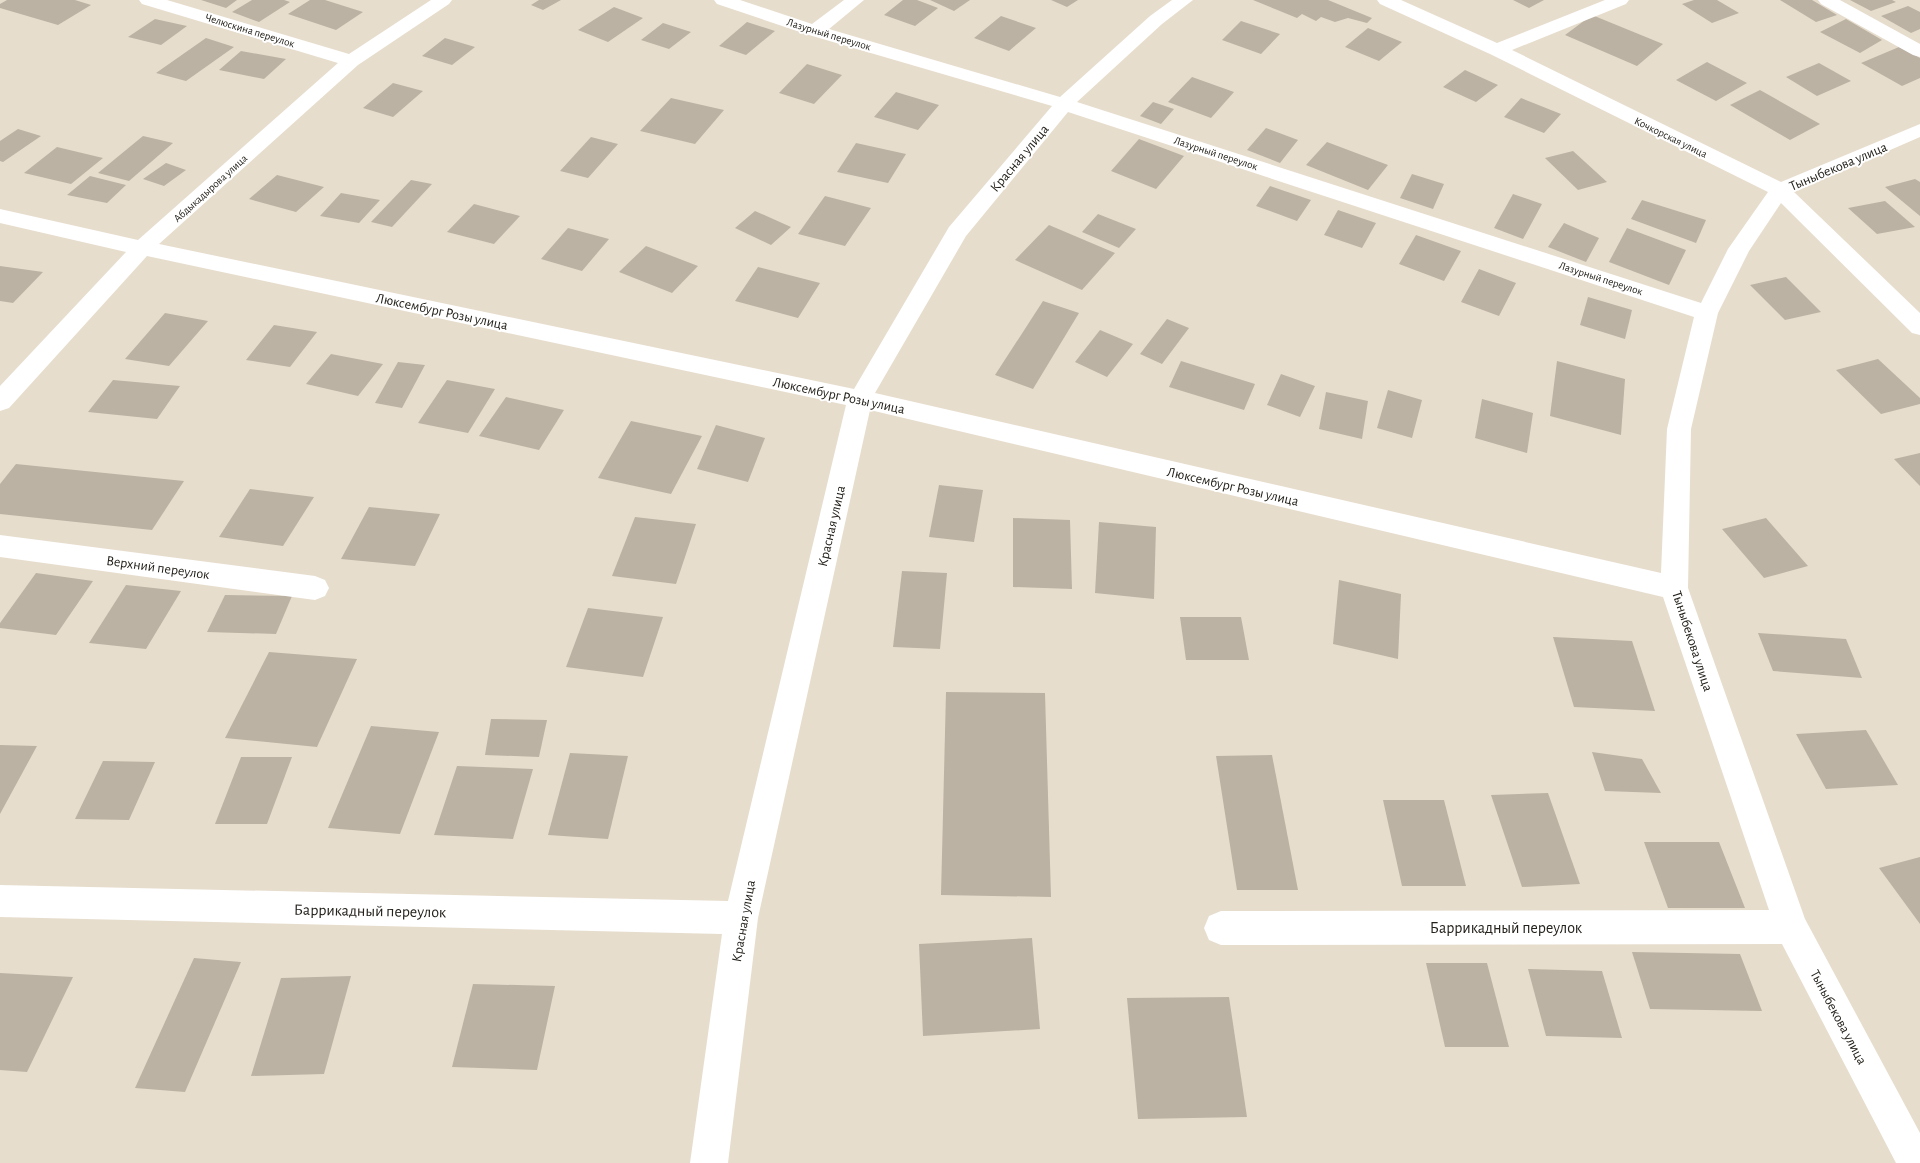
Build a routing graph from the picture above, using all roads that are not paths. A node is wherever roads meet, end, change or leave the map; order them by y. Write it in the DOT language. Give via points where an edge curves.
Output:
graph roads {
  1 [pos="148,0"];
  2 [pos="443,0"];
  3 [pos="723,0"];
  4 [pos="855,0"];
  5 [pos="1184,0"];
  6 [pos="1386,0"];
  7 [pos="1620,0"];
  8 [pos="1827,0"];
  9 [pos="814,31"];
  10 [pos="1497,50"];
  11 [pos="1920,51"];
  12 [pos="351,61"];
  13 [pos="1064,104"];
  14 [pos="1920,130"];
  15 [pos="1780,190"];
  16 [pos="0,216"];
  17 [pos="142,248"];
  18 [pos="1707,313"];
  19 [pos="1920,327"];
  20 [pos="860,399"];
  21 [pos="0,402"];
  22 [pos="0,546"];
  23 [pos="316,588"];
  24 [pos="1674,588"];
  25 [pos="0,901"];
  26 [pos="741,918"];
  27 [pos="1791,927"];
  28 [pos="1221,928"];
  29 [pos="709,1163"];
  30 [pos="1916,1163"];
  1 -- 12 [label="street, Челюскина переулок"];
  2 -- 12 [label="street, Абдыкадырова улица"];
  3 -- 9 [label="street, Лазурный переулок"];
  4 -- 9 [label="street"];
  5 -- 13 [label="street, Красная улица" via="1156,20"];
  6 -- 10 [label="street, Кочкорская улица"];
  7 -- 10 [label="street"];
  8 -- 11 [label="street"];
  9 -- 13 [label="street, Лазурный переулок"];
  10 -- 15 [label="street, Кочкорская улица"];
  12 -- 17 [label="street, Абдыкадырова улица"];
  13 -- 18 [label="street, Лазурный переулок"];
  13 -- 20 [label="street, Красная улица" via="957,232"];
  14 -- 15 [label="street, Тыныбекова улица"];
  15 -- 18 [label="street, Тыныбекова улица" via="1739,249"];
  15 -- 19 [label="street, Кочкорская улица"];
  16 -- 17 [label="street, Люксембург Розы улица"];
  17 -- 20 [label="street, Люксембург Розы улица"];
  17 -- 21 [label="street, Абдыкадырова улица"];
  18 -- 24 [label="street, Тыныбекова улица" via="1678,429"];
  20 -- 24 [label="street, Люксембург Розы улица"];
  20 -- 26 [label="street, Красная улица"];
  22 -- 23 [label="street, Верхний переулок"];
  24 -- 27 [label="street, Тыныбекова улица"];
  25 -- 26 [label="street, Баррикадный переулок"];
  26 -- 29 [label="street, Красная улица"];
  27 -- 28 [label="street, Баррикадный переулок"];
  27 -- 30 [label="street, Тыныбекова улица"];
}
